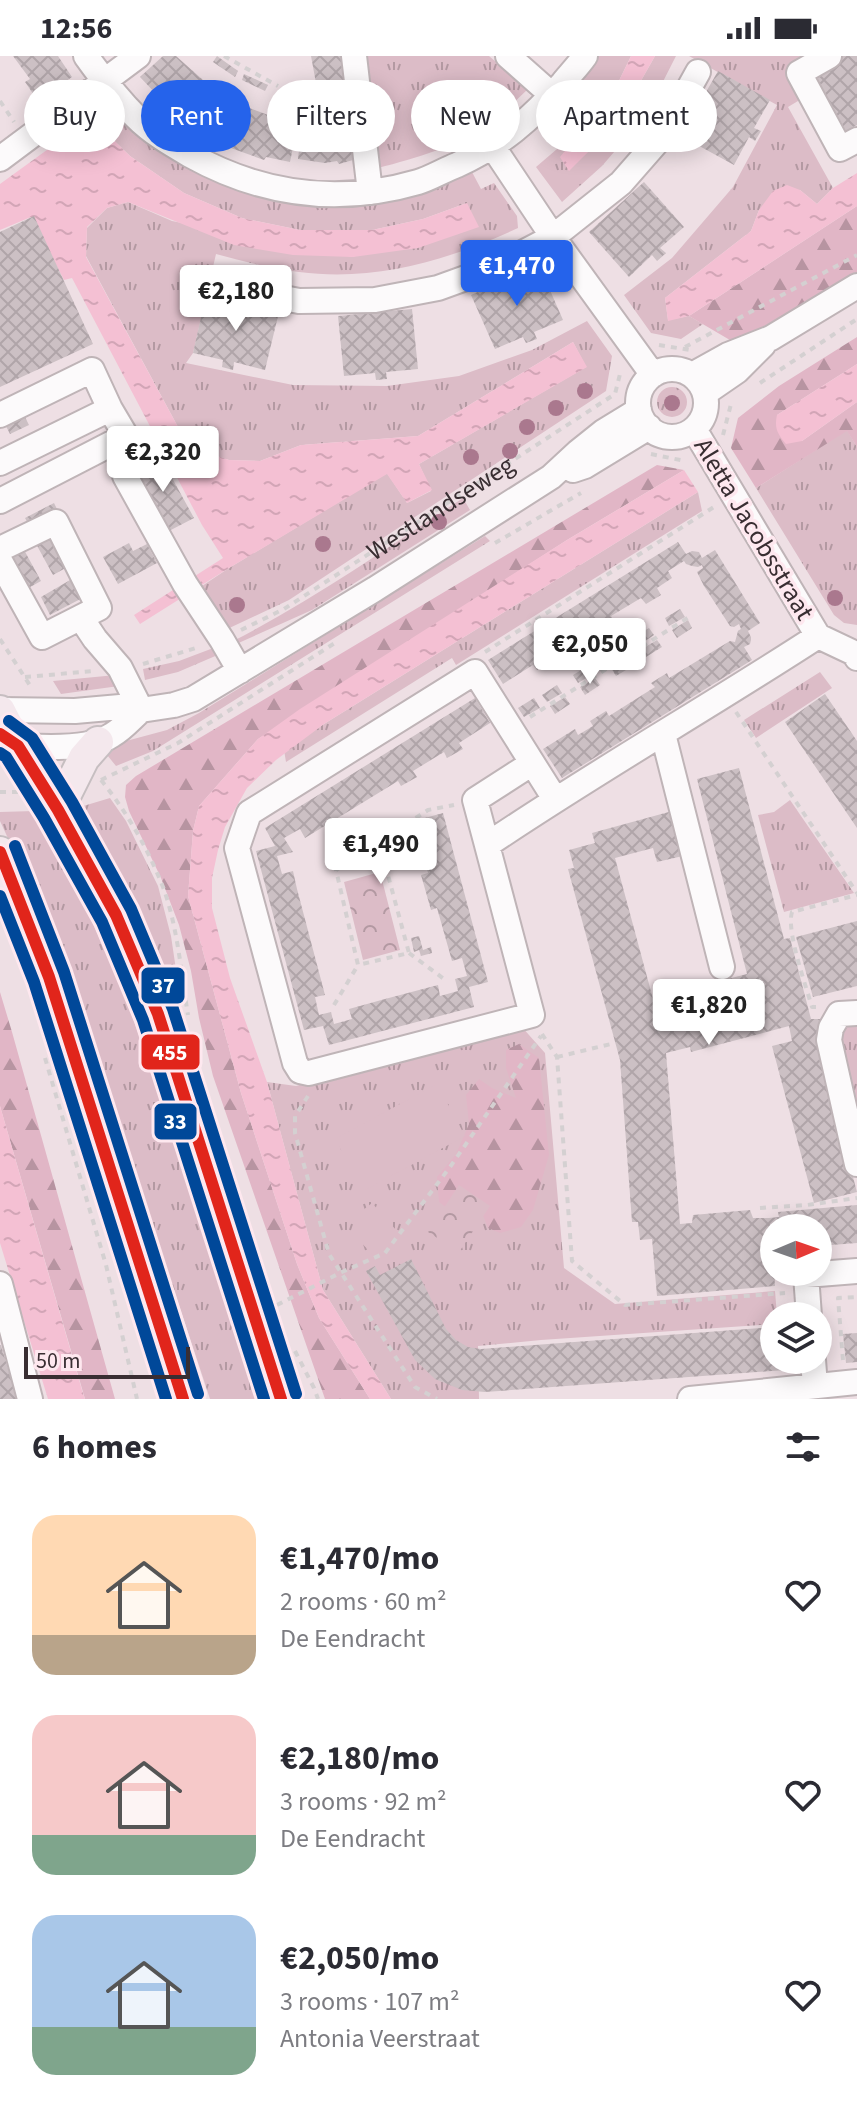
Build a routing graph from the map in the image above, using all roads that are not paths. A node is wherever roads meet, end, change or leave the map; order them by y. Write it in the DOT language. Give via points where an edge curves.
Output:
graph roads {
  1 [pos="86,56"];
  2 [pos="138,56"];
  3 [pos="354,56"];
  4 [pos="508,56"];
  5 [pos="585,56"];
  6 [pos="829,56"];
  7 [pos="698,72"];
  8 [pos="103,80"];
  9 [pos="107,80"];
  10 [pos="565,80"];
  11 [pos="536,81"];
  12 [pos="125,104"];
  13 [pos="536,112"];
  14 [pos="520,127"];
  15 [pos="857,140"];
  16 [pos="24,141"];
  17 [pos="482,152"];
  18 [pos="496,152"];
  19 [pos="0,159"];
  20 [pos="370,192"];
  21 [pos="553,237"];
  22 [pos="217,285"];
  23 [pos="857,286"];
  24 [pos="653,375"];
  25 [pos="699,384"];
  26 [pos="110,409"];
  27 [pos="0,415"];
  28 [pos="644,419"];
  29 [pos="694,429"];
  30 [pos="0,463"];
  31 [pos="125,476"];
  32 [pos="0,501"];
  33 [pos="0,549"];
  34 [pos="0,561"];
  35 [pos="81,618"];
  36 [pos="818,636"];
  37 [pos="856,654"];
  38 [pos="240,671"];
  39 [pos="0,710"];
  40 [pos="141,710"];
  41 [pos="663,734"];
  42 [pos="6,741"];
  43 [pos="98,742"];
  44 [pos="531,764"];
  45 [pos="555,799"];
  46 [pos="58,810"];
  47 [pos="487,845"];
  48 [pos="0,852"];
  49 [pos="722,967"];
  50 [pos="848,1013"];
  51 [pos="857,1164"];
  52 [pos="857,1271"];
  53 [pos="0,1284"];
  54 [pos="808,1302"];
  55 [pos="814,1374"];
  56 [pos="851,1383"];
  57 [pos="815,1386"];
  58 [pos="30,1399"];
  59 [pos="183,1399"];
  60 [pos="281,1399"];
  61 [pos="690,1399"];
  1 -- 8 [label="street"];
  2 -- 9 [label="street"];
  3 -- 20 [label="street"];
  4 -- 11 [label="street"];
  5 -- 10 [label="street"];
  6 -- 15 [label="street" via="799,73 840,149"];
  7 -- 21 [label="street" via="663,135 621,183"];
  12 -- 20 [label="street" via="165,141 250,182 297,193"];
  13 -- 14 [label="street"];
  16 -- 19 [label="street"];
  17 -- 20 [label="street" via="421,181"];
  18 -- 21 [label="street"];
  21 -- 22 [label="street" via="496,267 438,288 375,300 299,301"];
  21 -- 24 [label="street"];
  23 -- 25 [label="street" via="771,338 728,355"];
  24 -- 25 [label="street" via="683,370"];
  24 -- 28 [label="street" via="638,402"];
  25 -- 29 [label="street" via="706,409"];
  26 -- 27 [label="street" via="92,370"];
  26 -- 30 [label="street"];
  26 -- 32 [label="street" via="126,436"];
  28 -- 29 [label="street" via="657,433 676,437"];
  28 -- 38 [label="street, Westlandseweg" via="603,432 551,477"];
  29 -- 36 [label="street, Aletta Jacobsstraat"];
  31 -- 38 [label="street"];
  33 -- 35 [label="street" via="56,522 99,608"];
  34 -- 35 [label="street" via="42,637"];
  35 -- 40 [label="street" via="120,668"];
  36 -- 37 [label="street, Aletta Jacobsstraat"];
  36 -- 41 [label="street"];
  38 -- 40 [label="street, Westlandseweg" via="193,699"];
  39 -- 40 [label="street, Westlandseweg"];
  39 -- 42 [label="main road"];
  40 -- 43 [label="street"];
  41 -- 45 [label="street"];
  41 -- 49 [label="street"];
  42 -- 43 [label="street" via="74,746"];
  42 -- 46 [label="main road"];
  43 -- 46 [label="main road"];
  44 -- 45 [label="street"];
  44 -- 47 [label="street" via="475,800"];
  44 -- 47 [label="street" via="475,672 249,813 237,848 300,1071 537,1024"];
  45 -- 47 [label="street"];
  46 -- 60 [label="main road" via="116,915 158,1014"];
  48 -- 59 [label="main road" via="49,977"];
  50 -- 51 [label="street" via="831,1028 829,1040"];
  52 -- 54 [label="street" via="806,1275"];
  53 -- 58 [label="street"];
  55 -- 57 [label="street"];
  56 -- 57 [label="street"];
  57 -- 61 [label="street"];
}
